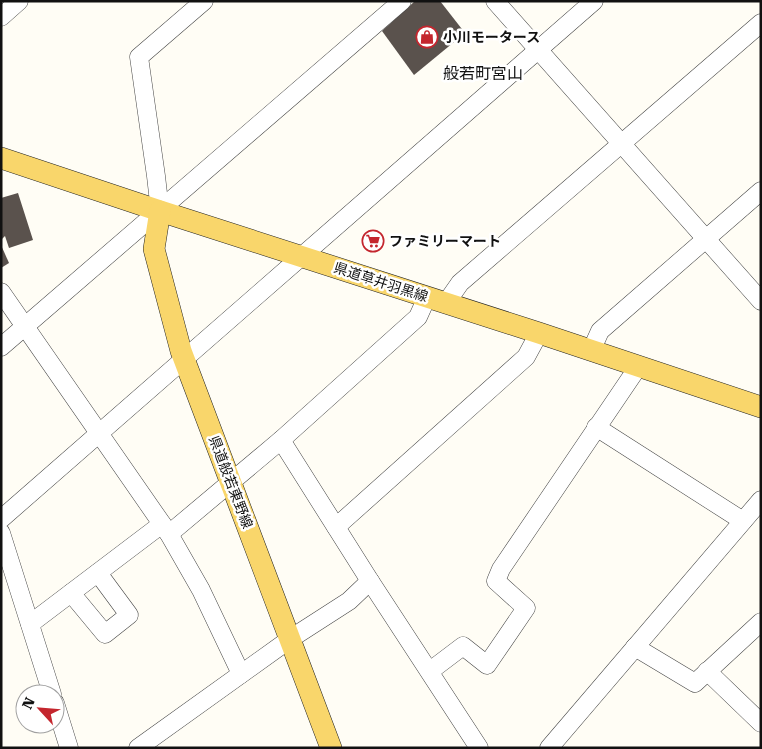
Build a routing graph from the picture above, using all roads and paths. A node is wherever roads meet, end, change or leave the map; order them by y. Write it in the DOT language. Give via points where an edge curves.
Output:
graph roads {
  1 [pos="19,1"];
  2 [pos="204,1"];
  3 [pos="402,1"];
  4 [pos="495,1"];
  5 [pos="594,1"];
  6 [pos="1,17"];
  7 [pos="761,23"];
  8 [pos="538,50"];
  9 [pos="621,143"];
  10 [pos="1,158"];
  11 [pos="761,191"];
  12 [pos="160,211"];
  13 [pos="706,238"];
  14 [pos="301,256"];
  15 [pos="1,292"];
  16 [pos="437,300"];
  17 [pos="761,301"];
  18 [pos="24,326"];
  19 [pos="539,333"];
  20 [pos="1,347"];
  21 [pos="591,351"];
  22 [pos="184,358"];
  23 [pos="638,368"];
  24 [pos="761,408"];
  25 [pos="596,427"];
  26 [pos="99,433"];
  27 [pos="281,440"];
  28 [pos="232,481"];
  29 [pos="761,500"];
  30 [pos="1,519"];
  31 [pos="743,521"];
  32 [pos="336,527"];
  33 [pos="166,529"];
  34 [pos="1,533"];
  35 [pos="98,573"];
  36 [pos="370,581"];
  37 [pos="71,593"];
  38 [pos="761,622"];
  39 [pos="30,624"];
  40 [pos="290,639"];
  41 [pos="635,647"];
  42 [pos="430,671"];
  43 [pos="707,672"];
  44 [pos="242,674"];
  45 [pos="49,684"];
  46 [pos="761,723"];
  47 [pos="65,734"];
  48 [pos="69,748"];
  49 [pos="138,748"];
  50 [pos="330,748"];
  51 [pos="479,748"];
  52 [pos="549,748"];
  1 -- 6 [label="street"];
  2 -- 12 [label="street" via="139,57"];
  3 -- 12 [label="street"];
  4 -- 8 [label="street"];
  5 -- 8 [label="street"];
  7 -- 9 [label="street"];
  8 -- 9 [label="street"];
  8 -- 14 [label="street"];
  9 -- 13 [label="street"];
  9 -- 16 [label="street"];
  10 -- 12 [label="main road, 県道草井羽黒線"];
  11 -- 13 [label="street"];
  12 -- 14 [label="main road, 県道草井羽黒線"];
  12 -- 18 [label="street"];
  12 -- 22 [label="main road, 県道般若東野線" via="154,249"];
  13 -- 17 [label="street"];
  13 -- 21 [label="street" via="600,331"];
  14 -- 16 [label="main road, 県道草井羽黒線"];
  14 -- 22 [label="street"];
  15 -- 18 [label="street"];
  16 -- 19 [label="main road, 県道草井羽黒線"];
  16 -- 27 [label="street"];
  18 -- 20 [label="street"];
  18 -- 26 [label="street"];
  19 -- 21 [label="main road, 県道草井羽黒線"];
  19 -- 32 [label="street" via="526,357"];
  21 -- 23 [label="main road, 県道草井羽黒線"];
  22 -- 26 [label="street"];
  22 -- 28 [label="main road, 県道般若東野線"];
  23 -- 24 [label="main road, 県道草井羽黒線"];
  23 -- 25 [label="street"];
  25 -- 31 [label="street"];
  25 -- 42 [label="street" via="496,581 526,608 486,665 463,646"];
  26 -- 30 [label="street"];
  26 -- 33 [label="street"];
  27 -- 28 [label="street"];
  27 -- 32 [label="street"];
  28 -- 33 [label="street"];
  28 -- 40 [label="main road, 県道般若東野線"];
  29 -- 31 [label="street"];
  31 -- 41 [label="street"];
  32 -- 36 [label="street"];
  33 -- 35 [label="street"];
  33 -- 44 [label="street" via="201,590"];
  34 -- 39 [label="street"];
  35 -- 37 [label="street"];
  35 -- 37 [label="street" via="129,615 105,634"];
  36 -- 40 [label="street" via="349,601"];
  36 -- 42 [label="street"];
  37 -- 39 [label="street"];
  38 -- 43 [label="street"];
  39 -- 45 [label="street"];
  40 -- 44 [label="street"];
  40 -- 50 [label="main road, 県道般若東野線"];
  41 -- 43 [label="street" via="695,683"];
  41 -- 52 [label="street"];
  42 -- 51 [label="street"];
  43 -- 46 [label="street"];
  44 -- 49 [label="street"];
  47 -- 48 [label="street"];
}
